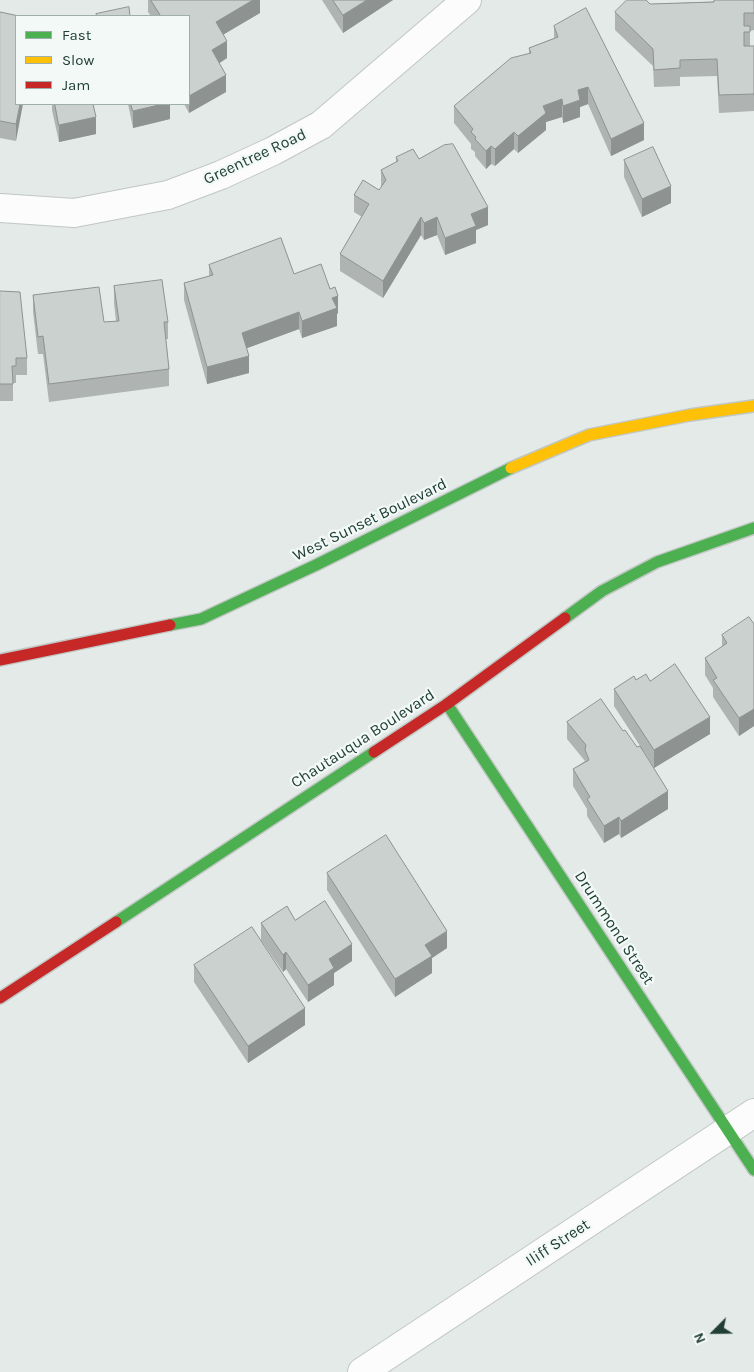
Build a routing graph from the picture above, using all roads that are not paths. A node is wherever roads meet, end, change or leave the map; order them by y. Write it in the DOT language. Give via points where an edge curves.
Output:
graph roads {
  1 [pos="467,0"];
  2 [pos="0,208"];
  3 [pos="754,406"];
  4 [pos="754,528"];
  5 [pos="0,660"];
  6 [pos="447,704"];
  7 [pos="0,998"];
  8 [pos="754,1113"];
  9 [pos="728,1131"];
  10 [pos="754,1170"];
  11 [pos="362,1372"];
  1 -- 2 [label="street, Greentree Road" via="321,124 221,175 168,195 74,213"];
  3 -- 5 [label="street, West Sunset Boulevard" via="589,435 512,468 201,619"];
  4 -- 6 [label="street, Chautauqua Boulevard" via="657,562 602,591"];
  6 -- 7 [label="street, Chautauqua Boulevard"];
  6 -- 9 [label="street, Drummond Street"];
  8 -- 9 [label="street, Iliff Street"];
  9 -- 10 [label="street, Drummond Street"];
  9 -- 11 [label="street, Iliff Street"];
}
